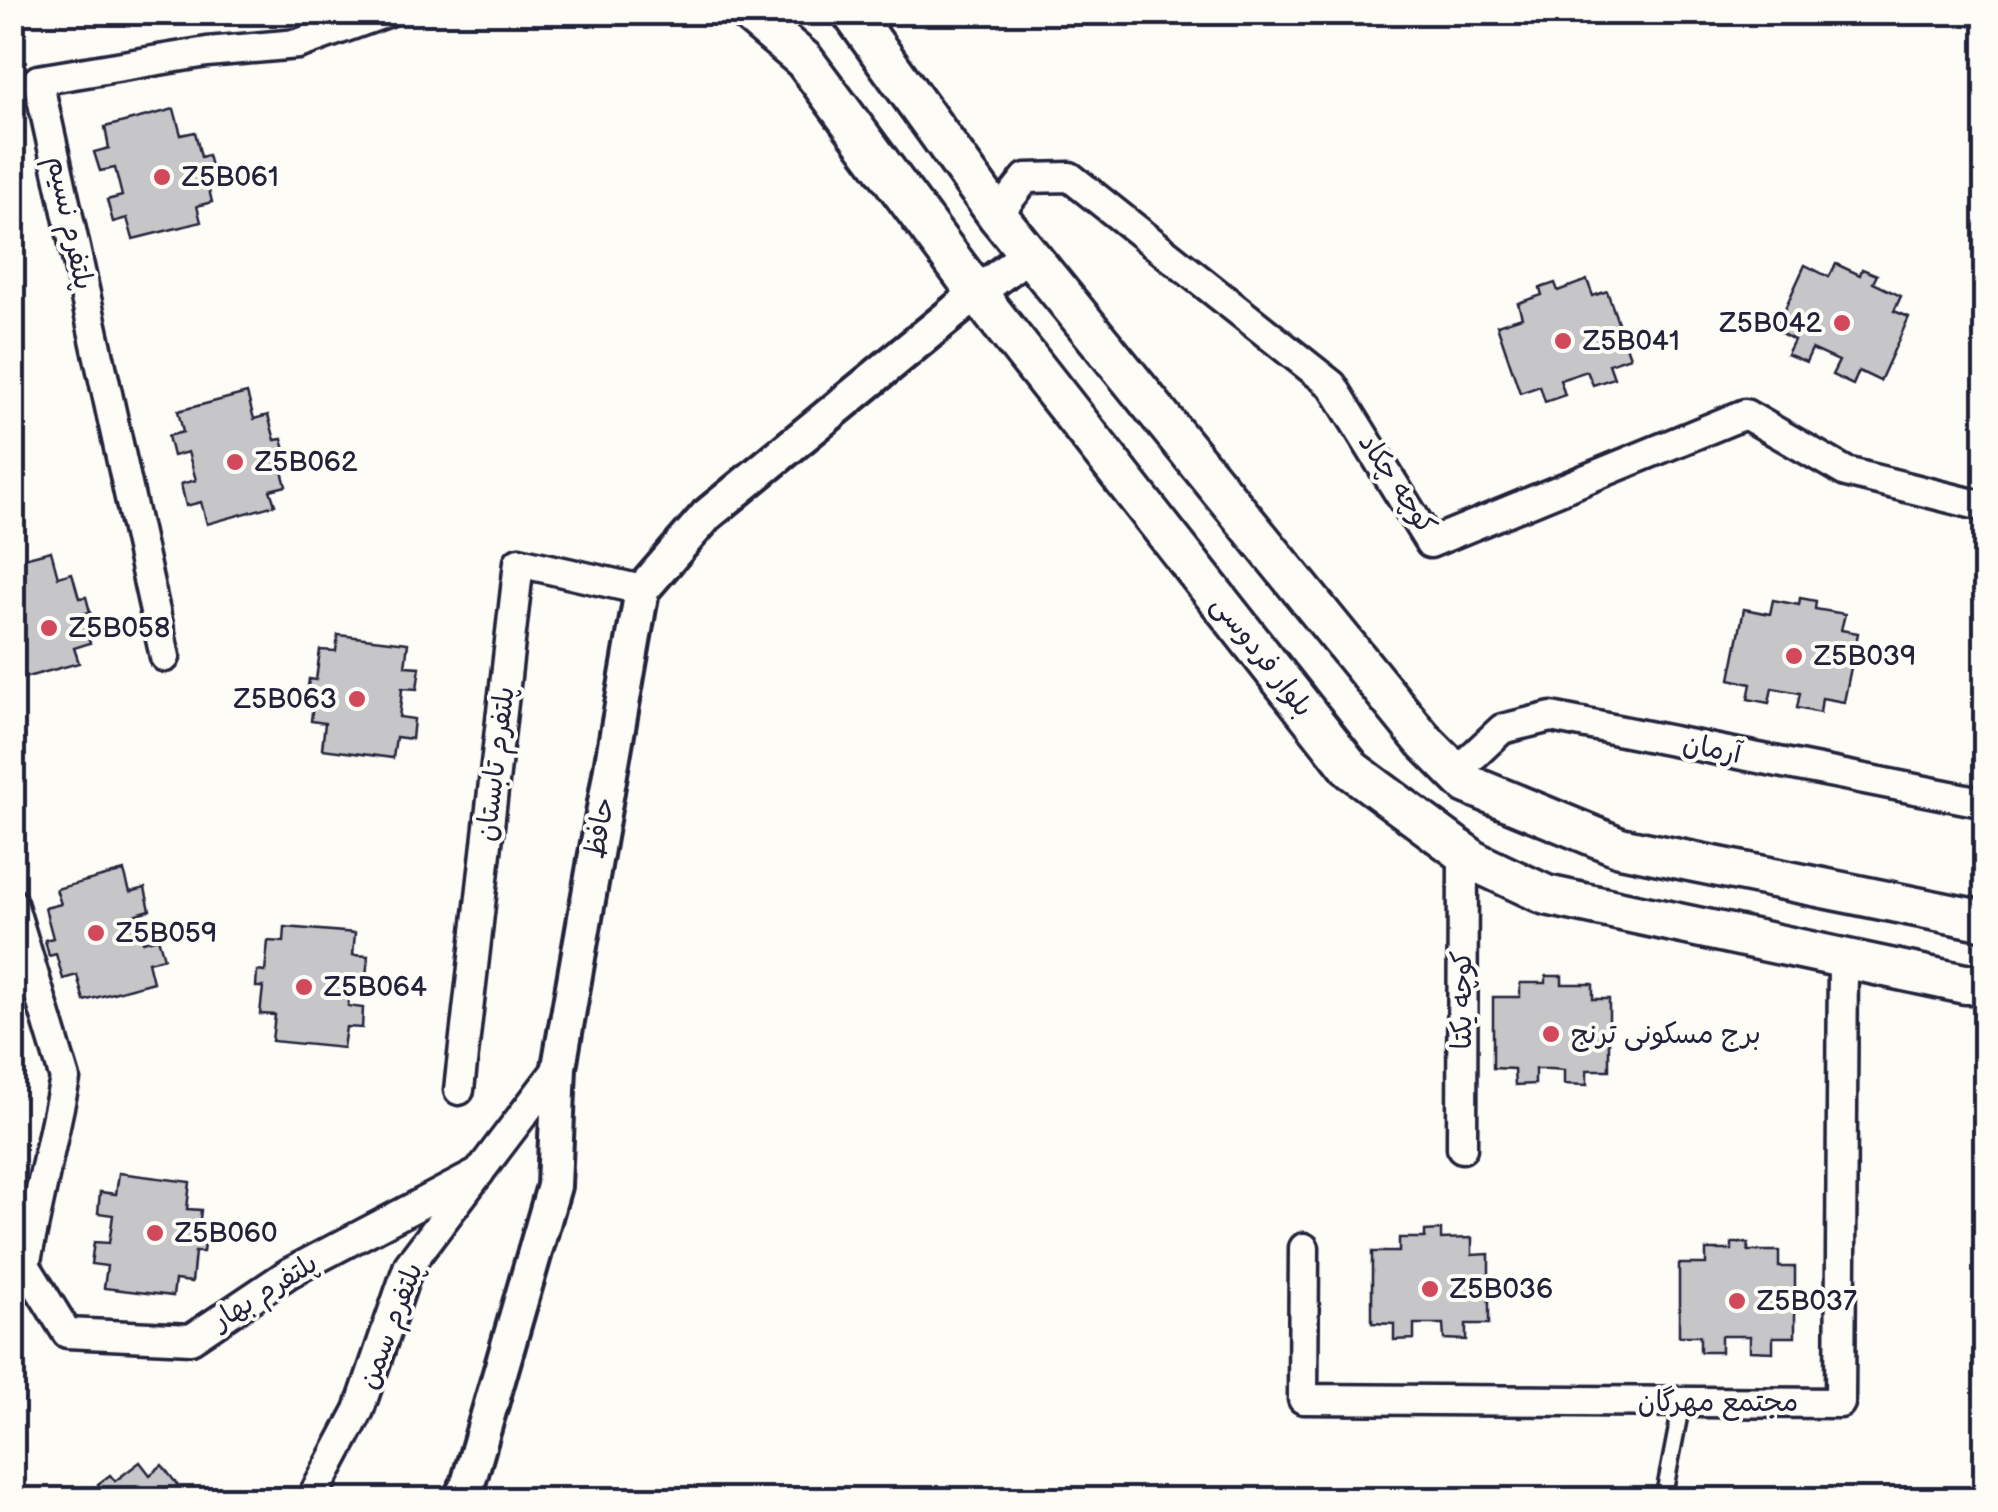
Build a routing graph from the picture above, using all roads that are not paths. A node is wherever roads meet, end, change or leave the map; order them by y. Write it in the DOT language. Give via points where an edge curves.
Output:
graph roads {
  1 [pos="388,12"];
  2 [pos="746,12"];
  3 [pos="851,12"];
  4 [pos="997,215"];
  5 [pos="1028,254"];
  6 [pos="977,293"];
  7 [pos="1986,507"];
  8 [pos="642,590"];
  9 [pos="164,657"];
  10 [pos="1455,773"];
  11 [pos="1986,803"];
  12 [pos="1462,851"];
  13 [pos="12,904"];
  14 [pos="1986,921"];
  15 [pos="1843,958"];
  16 [pos="1986,984"];
  17 [pos="559,1067"];
  18 [pos="459,1090"];
  19 [pos="1462,1148"];
  20 [pos="479,1173"];
  21 [pos="1304,1248"];
  22 [pos="1682,1402"];
  23 [pos="312,1500"];
  24 [pos="459,1500"];
  25 [pos="1663,1500"];
  1 -- 9 [label="street, پلتفرم نسیم" via="298,44 38,80"];
  2 -- 6 [label="main road, بلوار فردوسی" via="804,60"];
  3 -- 4 [label="main road"];
  4 -- 5 [label="main road"];
  4 -- 7 [label="street, کوچه چکاد" via="1026,178 1070,177 1332,385 1430,543 1745,414 1846,472"];
  5 -- 6 [label="street"];
  5 -- 10 [label="main road"];
  6 -- 8 [label="street" via="708,514"];
  6 -- 12 [label="main road, بلوار فردوسی" via="1352,770"];
  8 -- 17 [label="street, حافظ"];
  8 -- 18 [label="street, پلتفرم تابستان" via="520,562"];
  10 -- 11 [label="street, آرمان" via="1502,729 1551,717"];
  10 -- 14 [label="main road" via="1467,784 1620,847"];
  12 -- 15 [label="main road, بلوار فردوسی" via="1546,895"];
  12 -- 19 [label="street, کوچه یکتا"];
  13 -- 20 [label="street, پلتفرم بهار" via="65,1079 25,1265 67,1334 191,1338 288,1273"];
  15 -- 16 [label="main road, بلوار فردوسی"];
  15 -- 22 [label="street, مجتمع مهرگان" via="1840,1403"];
  17 -- 20 [label="street, پلتفرم سمن"];
  17 -- 24 [label="street, حافظ" via="554,1186"];
  20 -- 23 [label="street, پلتفرم سمن" via="409,1265 359,1410"];
  21 -- 22 [label="street, مجتمع مهرگان" via="1303,1399"];
  22 -- 25 [label="lane"];
}
